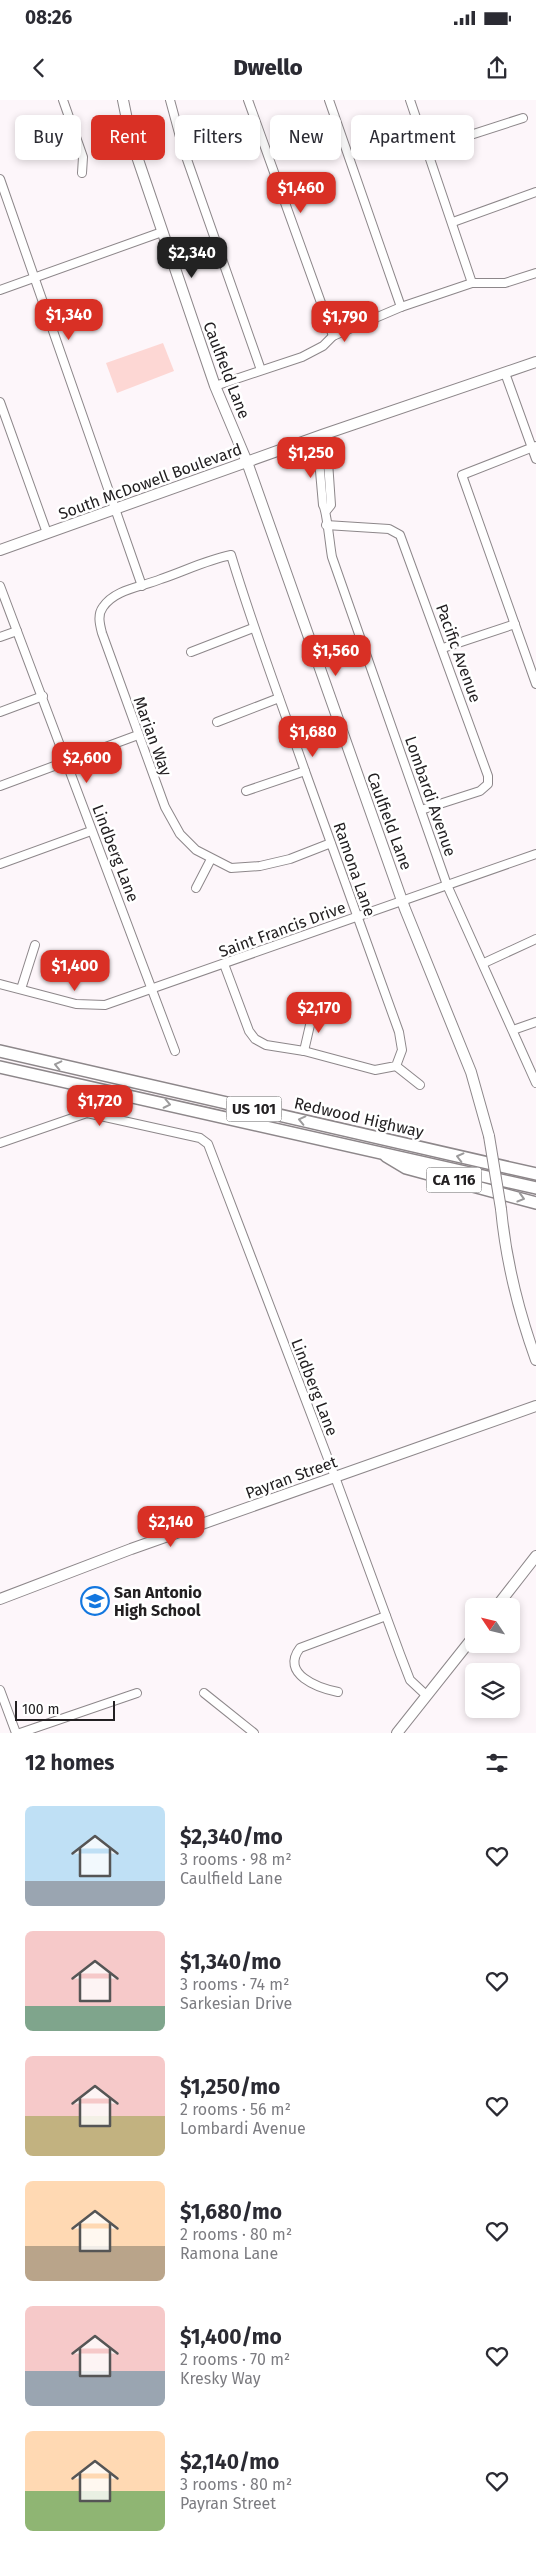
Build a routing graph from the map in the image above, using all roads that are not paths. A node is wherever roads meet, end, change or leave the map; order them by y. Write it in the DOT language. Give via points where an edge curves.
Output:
graph roads {
  1 [pos="63,100"];
  2 [pos="123,100"];
  3 [pos="170,100"];
  4 [pos="248,100"];
  5 [pos="329,100"];
  6 [pos="410,100"];
  7 [pos="415,115"];
  8 [pos="523,118"];
  9 [pos="474,134"];
  10 [pos="431,160"];
  11 [pos="82,174"];
  12 [pos="0,179"];
  13 [pos="536,192"];
  14 [pos="453,222"];
  15 [pos="162,232"];
  16 [pos="536,273"];
  17 [pos="35,278"];
  18 [pos="472,283"];
  19 [pos="0,290"];
  20 [pos="401,307"];
  21 [pos="333,336"];
  22 [pos="536,362"];
  23 [pos="262,370"];
  24 [pos="505,373"];
  25 [pos="215,386"];
  26 [pos="0,402"];
  27 [pos="320,436"];
  28 [pos="534,447"];
  29 [pos="536,459"];
  30 [pos="247,462"];
  31 [pos="115,509"];
  32 [pos="326,525"];
  33 [pos="47,533"];
  34 [pos="0,550"];
  35 [pos="0,586"];
  36 [pos="142,586"];
  37 [pos="515,624"];
  38 [pos="253,628"];
  39 [pos="17,631"];
  40 [pos="0,637"];
  41 [pos="442,648"];
  42 [pos="191,652"];
  43 [pos="536,684"];
  44 [pos="43,696"];
  45 [pos="279,698"];
  46 [pos="0,712"];
  47 [pos="217,722"];
  48 [pos="138,735"];
  49 [pos="68,762"];
  50 [pos="306,771"];
  51 [pos="0,786"];
  52 [pos="246,791"];
  53 [pos="421,810"];
  54 [pos="91,831"];
  55 [pos="331,843"];
  56 [pos="536,854"];
  57 [pos="211,859"];
  58 [pos="0,864"];
  59 [pos="447,885"];
  60 [pos="196,888"];
  61 [pos="402,900"];
  62 [pos="356,916"];
  63 [pos="536,939"];
  64 [pos="35,945"];
  65 [pos="484,963"];
  66 [pos="224,964"];
  67 [pos="0,984"];
  68 [pos="21,989"];
  69 [pos="150,990"];
  70 [pos="313,1012"];
  71 [pos="536,1022"];
  72 [pos="513,1030"];
  73 [pos="0,1051"];
  74 [pos="174,1051"];
  75 [pos="304,1051"];
  76 [pos="396,1066"];
  77 [pos="0,1067"];
  78 [pos="536,1083"];
  79 [pos="420,1086"];
  80 [pos="0,1143"];
  81 [pos="376,1150"];
  82 [pos="536,1173"];
  83 [pos="536,1188"];
  84 [pos="536,1203"];
  85 [pos="536,1360"];
  86 [pos="536,1406"];
  87 [pos="335,1477"];
  88 [pos="536,1556"];
  89 [pos="503,1598"];
  90 [pos="0,1599"];
  91 [pos="386,1616"];
  92 [pos="465,1647"];
  93 [pos="0,1690"];
  94 [pos="338,1692"];
  95 [pos="137,1693"];
  96 [pos="204,1693"];
  97 [pos="426,1695"];
  98 [pos="18,1733"];
  99 [pos="254,1733"];
  100 [pos="396,1733"];
  1 -- 11 [label="street" via="83,157"];
  2 -- 15 [label="main road, Caulfield Lane" via="131,139"];
  3 -- 23 [label="street" via="183,148"];
  4 -- 21 [label="street"];
  5 -- 20 [label="street"];
  6 -- 7 [label="street"];
  8 -- 9 [label="street"];
  10 -- 14 [label="street"];
  12 -- 17 [label="street"];
  13 -- 14 [label="street"];
  14 -- 18 [label="street"];
  15 -- 17 [label="street"];
  15 -- 25 [label="main road, Caulfield Lane"];
  16 -- 18 [label="street" via="505,283"];
  17 -- 19 [label="street"];
  17 -- 31 [label="street"];
  18 -- 20 [label="street"];
  20 -- 21 [label="street"];
  21 -- 23 [label="street" via="323,346 302,357"];
  22 -- 24 [label="main road, South McDowell Boulevard"];
  23 -- 25 [label="street"];
  24 -- 27 [label="main road, South McDowell Boulevard"];
  24 -- 28 [label="street"];
  25 -- 30 [label="main road, Caulfield Lane"];
  26 -- 33 [label="street"];
  27 -- 30 [label="main road, South McDowell Boulevard"];
  27 -- 32 [label="street, Lombardi Avenue" via="327,447 331,505 327,510"];
  28 -- 29 [label="street"];
  28 -- 37 [label="street" via="462,475"];
  30 -- 31 [label="main road, South McDowell Boulevard"];
  30 -- 61 [label="main road, Caulfield Lane"];
  31 -- 33 [label="main road, South McDowell Boulevard"];
  31 -- 36 [label="street"];
  32 -- 41 [label="street, Pacific Avenue" via="389,528 400,534"];
  32 -- 53 [label="street, Lombardi Avenue" via="332,557"];
  33 -- 34 [label="main road, South McDowell Boulevard"];
  35 -- 39 [label="street, Lindberg Lane"];
  36 -- 38 [label="street, Ramona Lane" via="191,566 231,555"];
  36 -- 48 [label="street, Marian Way" via="110,600 102,608 99,621"];
  37 -- 41 [label="street"];
  37 -- 43 [label="street"];
  38 -- 42 [label="street"];
  38 -- 45 [label="street, Ramona Lane"];
  39 -- 40 [label="street"];
  39 -- 44 [label="street, Lindberg Lane"];
  41 -- 53 [label="street, Pacific Avenue" via="488,776 488,784 480,791"];
  44 -- 46 [label="street"];
  44 -- 49 [label="street, Lindberg Lane"];
  45 -- 47 [label="street"];
  45 -- 50 [label="street, Ramona Lane"];
  48 -- 49 [label="street"];
  48 -- 57 [label="street, Marian Way" via="165,807 180,834"];
  49 -- 51 [label="street"];
  49 -- 54 [label="street, Lindberg Lane"];
  50 -- 52 [label="street"];
  50 -- 55 [label="street, Ramona Lane"];
  53 -- 59 [label="street, Lombardi Avenue"];
  54 -- 58 [label="street"];
  54 -- 69 [label="street, Lindberg Lane"];
  55 -- 57 [label="street, Marian Way" via="290,860 260,866 231,868"];
  55 -- 62 [label="street, Ramona Lane"];
  56 -- 59 [label="street, Saint Francis Drive"];
  57 -- 60 [label="street"];
  59 -- 61 [label="street, Saint Francis Drive"];
  59 -- 65 [label="street, Lombardi Avenue"];
  61 -- 62 [label="street, Saint Francis Drive"];
  61 -- 85 [label="main road, Caulfield Lane, bridge" via="471,1072 489,1136 510,1270"];
  62 -- 66 [label="street, Saint Francis Drive"];
  62 -- 76 [label="street, Ramona Lane" via="399,1032 402,1050"];
  63 -- 65 [label="street"];
  64 -- 68 [label="street"];
  65 -- 72 [label="street, Lombardi Avenue"];
  66 -- 69 [label="street, Saint Francis Drive"];
  66 -- 75 [label="street" via="255,1039 266,1045"];
  67 -- 68 [label="street, Saint Francis Drive"];
  68 -- 69 [label="street, Saint Francis Drive" via="76,1004 105,1005"];
  69 -- 74 [label="street, Lindberg Lane"];
  70 -- 75 [label="street"];
  71 -- 72 [label="street"];
  72 -- 78 [label="street, Lombardi Avenue"];
  82 -- 73 [label="highway, Redwood Highway / US 101, one-way"];
  75 -- 76 [label="street" via="374,1070"];
  76 -- 79 [label="street"];
  77 -- 81 [label="highway, Redwood Highway / US 101, one-way"];
  80 -- 87 [label="street, Lindberg Lane" via="87,1114 204,1140"];
  81 -- 83 [label="highway, Redwood Highway / US 101"];
  81 -- 84 [label="highway, CA 116, one-way" via="406,1168"];
  86 -- 87 [label="main road, Payran Street"];
  87 -- 90 [label="main road, Payran Street"];
  87 -- 91 [label="street, Lindberg Lane"];
  88 -- 89 [label="main road"];
  91 -- 94 [label="street" via="300,1648 296,1654 294,1666 298,1674 320,1688"];
  91 -- 97 [label="street, Lindberg Lane" via="410,1680"];
  92 -- 97 [label="main road"];
  93 -- 98 [label="street"];
  95 -- 98 [label="street"];
  96 -- 99 [label="street"];
  97 -- 100 [label="main road"];
}
